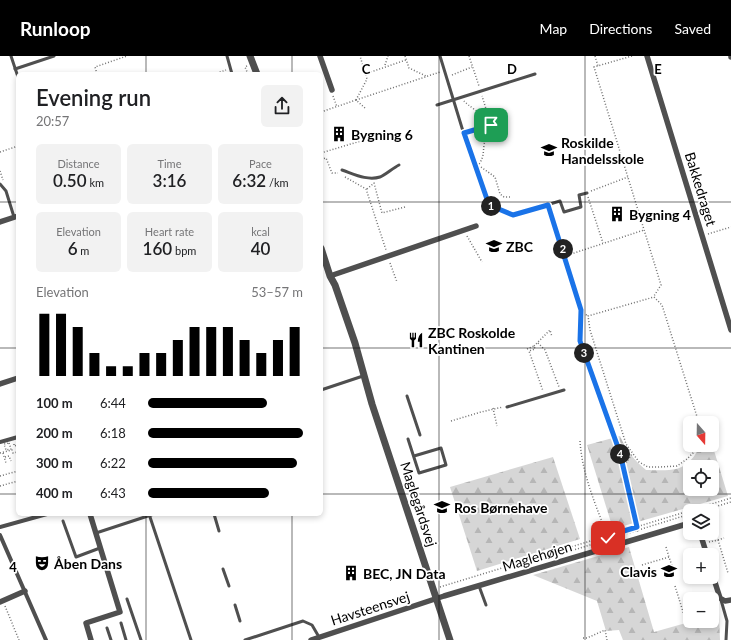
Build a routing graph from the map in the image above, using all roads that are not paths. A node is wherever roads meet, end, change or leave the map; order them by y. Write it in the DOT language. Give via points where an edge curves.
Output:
graph roads {
  1 [pos="54,56"];
  2 [pos="227,56"];
  3 [pos="250,56"];
  4 [pos="320,56"];
  5 [pos="440,56"];
  6 [pos="648,56"];
  7 [pos="12,57"];
  8 [pos="16,69"];
  9 [pos="17,72"];
  10 [pos="232,72"];
  11 [pos="256,72"];
  12 [pos="535,74"];
  13 [pos="332,91"];
  14 [pos="454,100"];
  15 [pos="437,105"];
  16 [pos="399,165"];
  17 [pos="342,170"];
  18 [pos="1,185"];
  19 [pos="587,193"];
  20 [pos="16,217"];
  21 [pos="0,222"];
  22 [pos="476,226"];
  23 [pos="323,254"];
  24 [pos="330,276"];
  25 [pos="731,330"];
  26 [pos="365,376"];
  27 [pos="16,379"];
  28 [pos="0,384"];
  29 [pos="323,389"];
  30 [pos="562,390"];
  31 [pos="407,396"];
  32 [pos="507,407"];
  33 [pos="420,436"];
  34 [pos="16,438"];
  35 [pos="408,439"];
  36 [pos="0,442"];
  37 [pos="414,456"];
  38 [pos="40,516"];
  39 [pos="91,516"];
  40 [pos="147,516"];
  41 [pos="150,516"];
  42 [pos="215,516"];
  43 [pos="63,521"];
  44 [pos="683,524"];
  45 [pos="0,527"];
  46 [pos="219,531"];
  47 [pos="96,533"];
  48 [pos="0,535"];
  49 [pos="100,548"];
  50 [pos="223,569"];
  51 [pos="716,584"];
  52 [pos="229,586"];
  53 [pos="479,586"];
  54 [pos="25,591"];
  55 [pos="720,598"];
  56 [pos="127,599"];
  57 [pos="436,599"];
  58 [pos="731,600"];
  59 [pos="1,602"];
  60 [pos="235,605"];
  61 [pos="486,605"];
  62 [pos="240,621"];
  63 [pos="121,623"];
  64 [pos="107,628"];
  65 [pos="319,637"];
  66 [pos="46,640"];
  67 [pos="92,640"];
  68 [pos="111,640"];
  69 [pos="126,640"];
  70 [pos="141,640"];
  71 [pos="191,640"];
  72 [pos="245,640"];
  73 [pos="311,640"];
  74 [pos="450,640"];
  75 [pos="726,640"];
  1 -- 8 [label="lane"];
  2 -- 10 [label="lane"];
  3 -- 11 [label="street"];
  4 -- 13 [label="street"];
  5 -- 14 [label="lane"];
  6 -- 25 [label="street, Bakkedraget"];
  7 -- 8 [label="lane"];
  8 -- 9 [label="lane"];
  12 -- 14 [label="lane"];
  14 -- 15 [label="lane"];
  14 -- 19 [label="lane" via="489,205 513,215 560,201 564,212 581,207 579,196"];
  16 -- 17 [label="lane" via="381,177 370,179"];
  18 -- 20 [label="lane"];
  20 -- 21 [label="street"];
  22 -- 24 [label="street"];
  23 -- 24 [label="street, Maglegårdsvej"];
  24 -- 26 [label="street, Maglegårdsvej"];
  26 -- 29 [label="lane"];
  26 -- 57 [label="street, Maglegårdsvej"];
  27 -- 28 [label="street"];
  30 -- 32 [label="lane"];
  31 -- 33 [label="lane"];
  34 -- 36 [label="street"];
  35 -- 37 [label="lane"];
  37 -- 37 [label="lane" via="441,448 446,465 419,474"];
  38 -- 45 [label="street"];
  39 -- 47 [label="street"];
  40 -- 47 [label="lane"];
  41 -- 71 [label="lane"];
  42 -- 46 [label="lane"];
  43 -- 49 [label="lane" via="76,557"];
  44 -- 53 [label="street, Maglehøjen"];
  47 -- 49 [label="street"];
  48 -- 54 [label="street"];
  49 -- 67 [label="street" via="120,612 86,623"];
  50 -- 52 [label="lane"];
  51 -- 55 [label="street"];
  53 -- 57 [label="street, Maglehøjen"];
  53 -- 61 [label="lane"];
  54 -- 59 [label="street"];
  54 -- 66 [label="street"];
  55 -- 58 [label="street" via="725,601"];
  55 -- 75 [label="lane" via="726,621"];
  56 -- 70 [label="lane"];
  57 -- 65 [label="street, Havsteensvej"];
  57 -- 74 [label="street, Maglegårdsvej"];
  60 -- 62 [label="lane"];
  63 -- 69 [label="lane"];
  64 -- 68 [label="lane"];
  65 -- 72 [label="lane" via="312,625 303,621"];
  65 -- 73 [label="street, Havsteensvej"];
}
